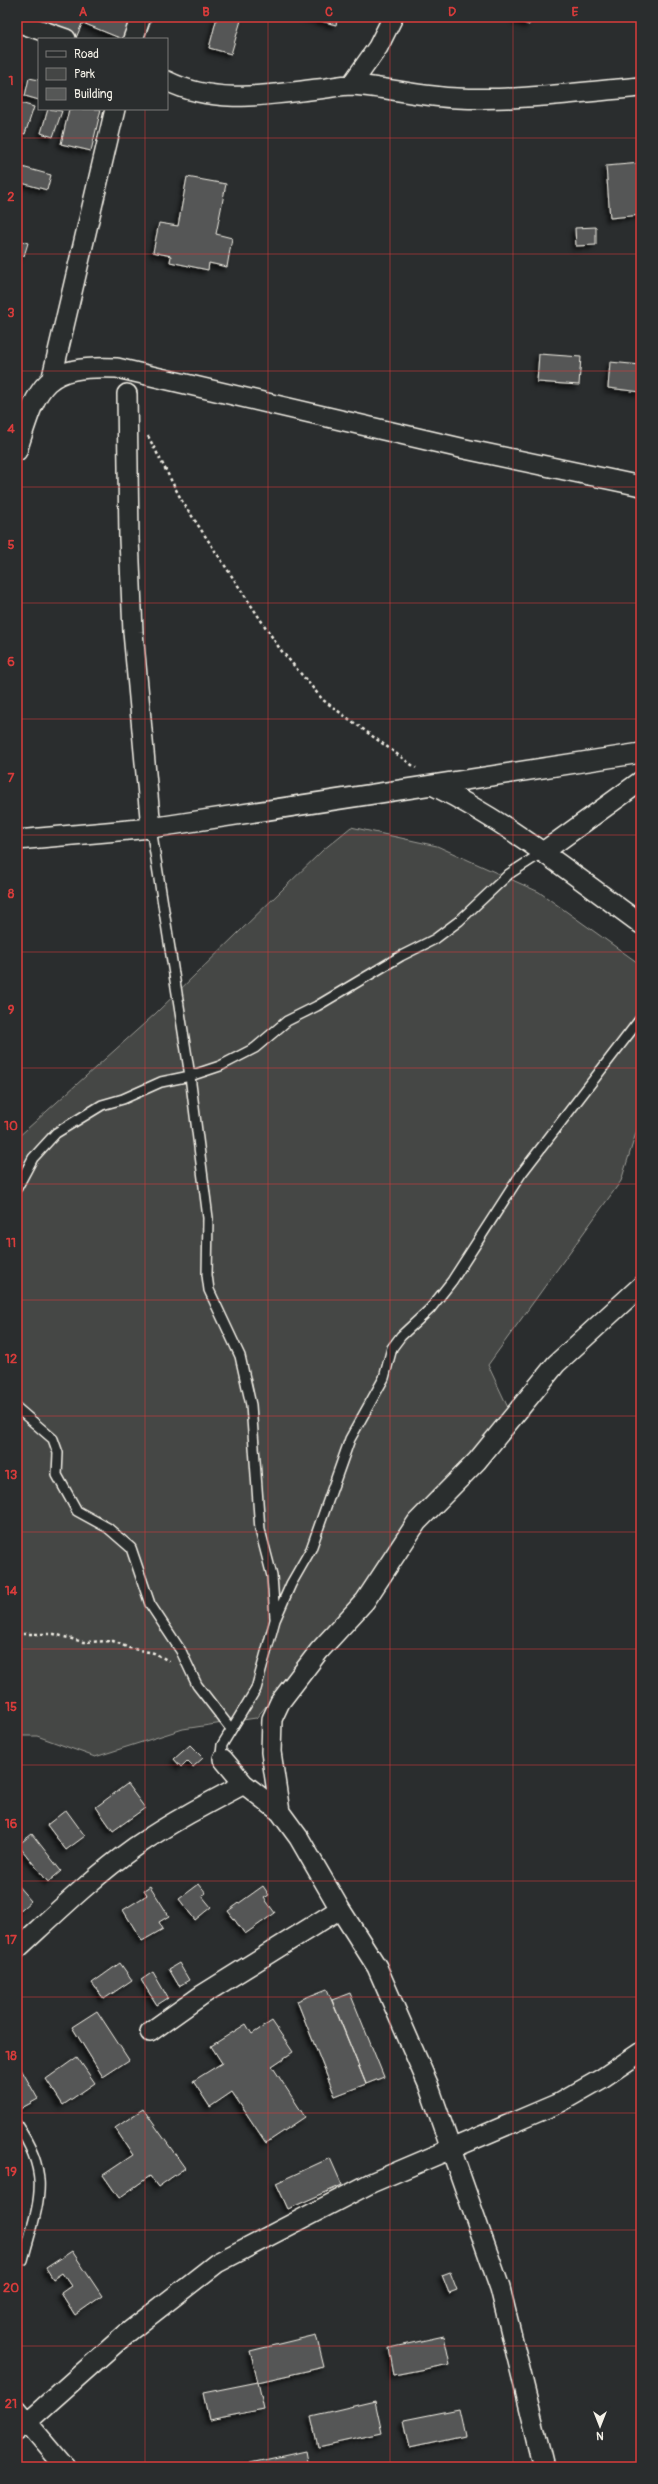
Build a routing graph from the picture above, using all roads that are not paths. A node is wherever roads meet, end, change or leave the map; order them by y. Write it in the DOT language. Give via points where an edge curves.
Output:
graph roads {
  1 [pos="141,17"];
  2 [pos="393,17"];
  3 [pos="17,22"];
  4 [pos="63,38"];
  5 [pos="133,38"];
  6 [pos="168,82"];
  7 [pos="351,85"];
  8 [pos="641,87"];
  9 [pos="115,110"];
  10 [pos="52,377"];
  11 [pos="128,394"];
  12 [pos="17,451"];
  13 [pos="641,486"];
  14 [pos="641,753"];
  15 [pos="641,781"];
  16 [pos="434,786"];
  17 [pos="151,828"];
  18 [pos="17,840"];
  19 [pos="543,852"];
  20 [pos="641,924"];
  21 [pos="641,1018"];
  22 [pos="190,1076"];
  23 [pos="17,1188"];
  24 [pos="641,1286"];
  25 [pos="17,1408"];
  26 [pos="275,1620"];
  27 [pos="231,1729"];
  28 [pos="224,1759"];
  29 [pos="244,1784"];
  30 [pos="280,1812"];
  31 [pos="340,1909"];
  32 [pos="17,1949"];
  33 [pos="150,2032"];
  34 [pos="641,2052"];
  35 [pos="17,2125"];
  36 [pos="451,2150"];
  37 [pos="23,2260"];
  38 [pos="20,2420"];
  39 [pos="65,2467"];
  40 [pos="544,2467"];
  1 -- 5 [label="street"];
  2 -- 7 [label="street" via="378,47"];
  3 -- 4 [label="street"];
  6 -- 7 [label="street" via="183,89 232,97"];
  7 -- 8 [label="street" via="472,99"];
  9 -- 10 [label="street"];
  10 -- 12 [label="street" via="38,394"];
  10 -- 13 [label="street" via="71,370 92,367 117,368 465,450"];
  11 -- 17 [label="street" via="129,539 133,632"];
  14 -- 16 [label="street"];
  15 -- 19 [label="street"];
  16 -- 17 [label="street"];
  16 -- 19 [label="street" via="468,803"];
  17 -- 18 [label="street"];
  17 -- 22 [label="lane"];
  19 -- 20 [label="street"];
  19 -- 22 [label="lane" via="509,874 459,921 435,938 287,1021 255,1048 231,1061"];
  21 -- 26 [label="lane" via="521,1174 452,1281 430,1309 392,1348 384,1378 350,1439 311,1549 291,1584"];
  22 -- 23 [label="lane" via="161,1082 102,1105 56,1133 33,1158"];
  22 -- 26 [label="lane" via="208,1218 209,1290 240,1356 251,1405 260,1530 272,1576"];
  24 -- 30 [label="street" via="556,1364 477,1461 417,1522 365,1601 319,1651 280,1702 272,1719 271,1752"];
  25 -- 27 [label="lane" via="53,1439 58,1454 57,1475 77,1511 108,1528 131,1548 150,1604 181,1651 197,1685"];
  26 -- 27 [label="lane" via="256,1690"];
  27 -- 28 [label="lane" via="222,1745 221,1754"];
  28 -- 29 [label="street"];
  29 -- 30 [label="street"];
  29 -- 32 [label="street" via="184,1815 135,1848 92,1882"];
  30 -- 31 [label="street" via="313,1859"];
  31 -- 33 [label="street" via="202,1995"];
  31 -- 36 [label="street" via="377,1967 428,2084"];
  34 -- 36 [label="street" via="559,2103"];
  35 -- 37 [label="lane" via="31,2145 38,2166 40,2196"];
  36 -- 38 [label="street" via="371,2183 217,2263"];
  36 -- 40 [label="street" via="500,2288"];
  38 -- 39 [label="street"];
}
